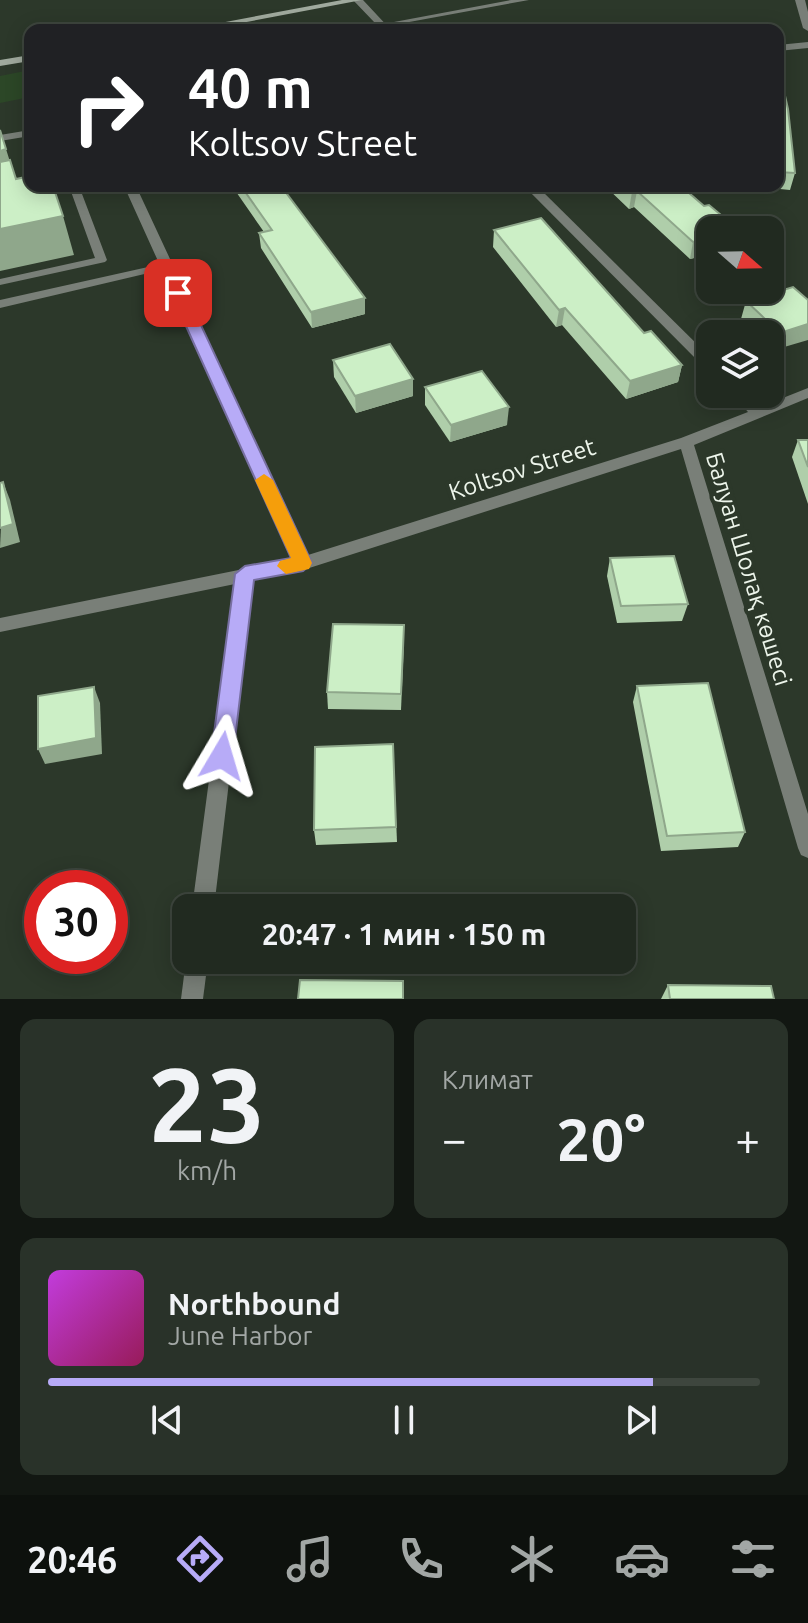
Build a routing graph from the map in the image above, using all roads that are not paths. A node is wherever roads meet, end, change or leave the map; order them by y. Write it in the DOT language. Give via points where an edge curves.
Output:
graph roads {
  1 [pos="358,0"];
  2 [pos="525,0"];
  3 [pos="800,0"];
  4 [pos="222,24"];
  5 [pos="380,24"];
  6 [pos="404,24"];
  7 [pos="808,28"];
  8 [pos="808,45"];
  9 [pos="784,47"];
  10 [pos="24,59"];
  11 [pos="0,63"];
  12 [pos="24,134"];
  13 [pos="0,138"];
  14 [pos="76,192"];
  15 [pos="133,192"];
  16 [pos="536,192"];
  17 [pos="166,266"];
  18 [pos="0,282"];
  19 [pos="0,304"];
  20 [pos="696,351"];
  21 [pos="808,393"];
  22 [pos="753,408"];
  23 [pos="758,413"];
  24 [pos="686,442"];
  25 [pos="303,563"];
  26 [pos="245,574"];
  27 [pos="0,625"];
  28 [pos="808,848"];
  29 [pos="205,894"];
  30 [pos="195,974"];
  31 [pos="192,999"];
  1 -- 4 [label="main road"];
  1 -- 5 [label="street"];
  2 -- 6 [label="lane"];
  3 -- 7 [label="street"];
  8 -- 9 [label="lane"];
  10 -- 11 [label="main road"];
  12 -- 13 [label="lane"];
  14 -- 18 [label="lane" via="101,260"];
  15 -- 17 [label="street"];
  16 -- 20 [label="street"];
  17 -- 19 [label="lane"];
  17 -- 25 [label="street"];
  21 -- 23 [label="street, Koltsov Street"];
  22 -- 23 [label="street"];
  23 -- 24 [label="street, Koltsov Street"];
  24 -- 25 [label="street, Koltsov Street"];
  24 -- 28 [label="street, Балуан Шолақ көшесі"];
  25 -- 26 [label="street, Koltsov Street"];
  26 -- 27 [label="street, Koltsov Street"];
  26 -- 29 [label="street"];
  30 -- 31 [label="street"];
}
